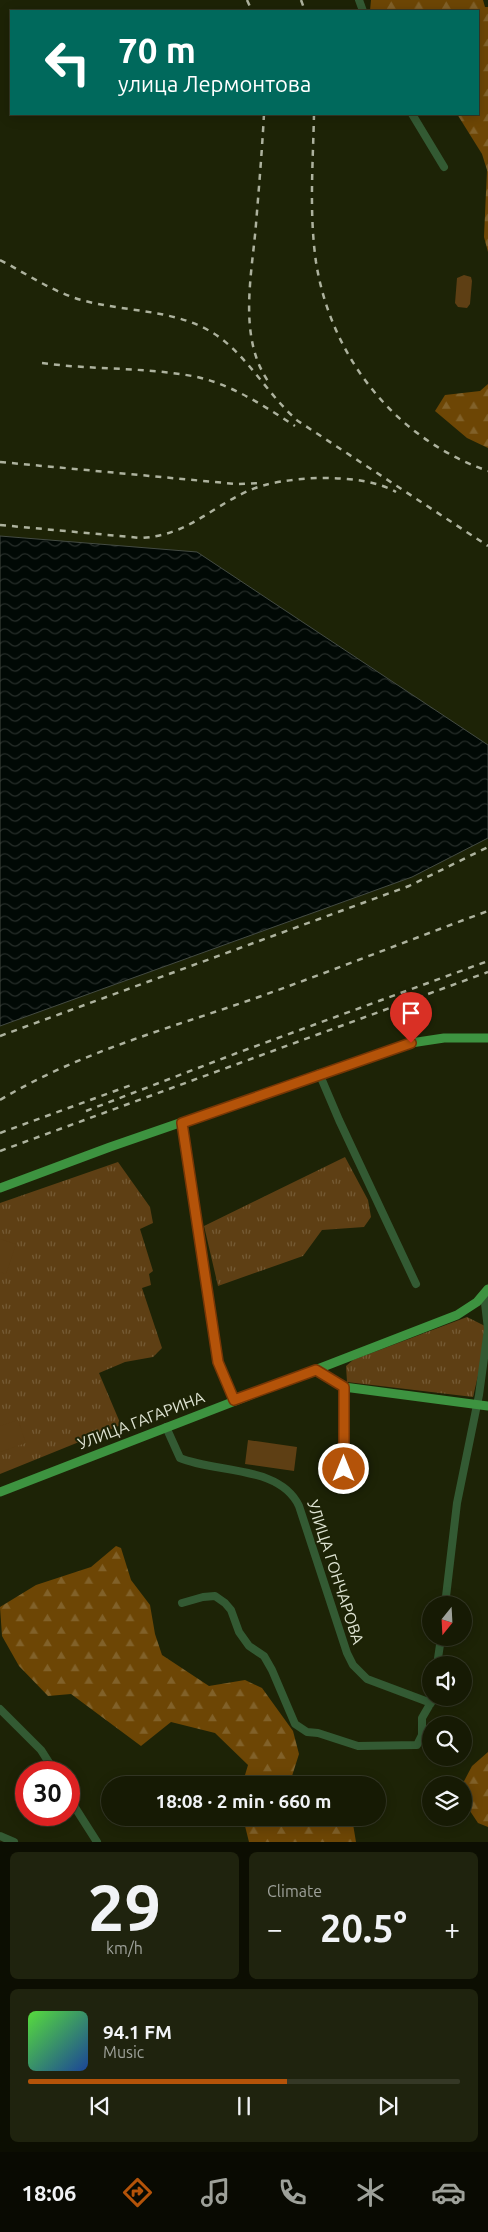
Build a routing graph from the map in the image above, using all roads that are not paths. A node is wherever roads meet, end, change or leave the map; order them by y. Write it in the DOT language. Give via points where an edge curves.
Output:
graph roads {
  1 [pos="413,115"];
  2 [pos="444,167"];
  3 [pos="488,1038"];
  4 [pos="319,1073"];
  5 [pos="182,1123"];
  6 [pos="0,1188"];
  7 [pos="416,1284"];
  8 [pos="486,1292"];
  9 [pos="316,1370"];
  10 [pos="344,1387"];
  11 [pos="234,1400"];
  12 [pos="477,1404"];
  13 [pos="488,1406"];
  14 [pos="166,1427"];
  15 [pos="344,1485"];
  16 [pos="0,1492"];
  17 [pos="446,1596"];
  18 [pos="182,1603"];
  19 [pos="422,1697"];
  20 [pos="429,1706"];
  21 [pos="0,1709"];
  22 [pos="48,1761"];
  23 [pos="80,1815"];
  24 [pos="0,1836"];
  25 [pos="14,1842"];
  26 [pos="97,1842"];
  1 -- 2 [label="street"];
  3 -- 4 [label="main road" via="444,1038 411,1043"];
  4 -- 5 [label="main road"];
  4 -- 7 [label="street"];
  5 -- 6 [label="main road"];
  5 -- 11 [label="street" via="218,1362"];
  8 -- 9 [label="main road, УЛИЦА ГАГАРИНА" via="469,1309 457,1315"];
  8 -- 12 [label="street" via="488,1329"];
  9 -- 10 [label="main road"];
  9 -- 11 [label="main road, УЛИЦА ГАГАРИНА"];
  10 -- 12 [label="main road"];
  10 -- 15 [label="street"];
  11 -- 14 [label="main road, УЛИЦА ГАГАРИНА"];
  12 -- 13 [label="main road"];
  12 -- 17 [label="street" via="457,1503"];
  14 -- 16 [label="main road, УЛИЦА ГАГАРИНА"];
  14 -- 19 [label="street, УЛИЦА ГОНЧАРОВА" via="180,1458 258,1476 292,1494 300,1506 353,1665 367,1679"];
  18 -- 20 [label="street, УЛИЦА ГОНЧАРОВА" via="203,1596 214,1596 225,1603 231,1610 238,1632 249,1646 264,1656 295,1724 308,1732 358,1746 417,1745 422,1735 422,1718"];
  21 -- 22 [label="street"];
  23 -- 26 [label="street"];
  24 -- 25 [label="street"];
}
